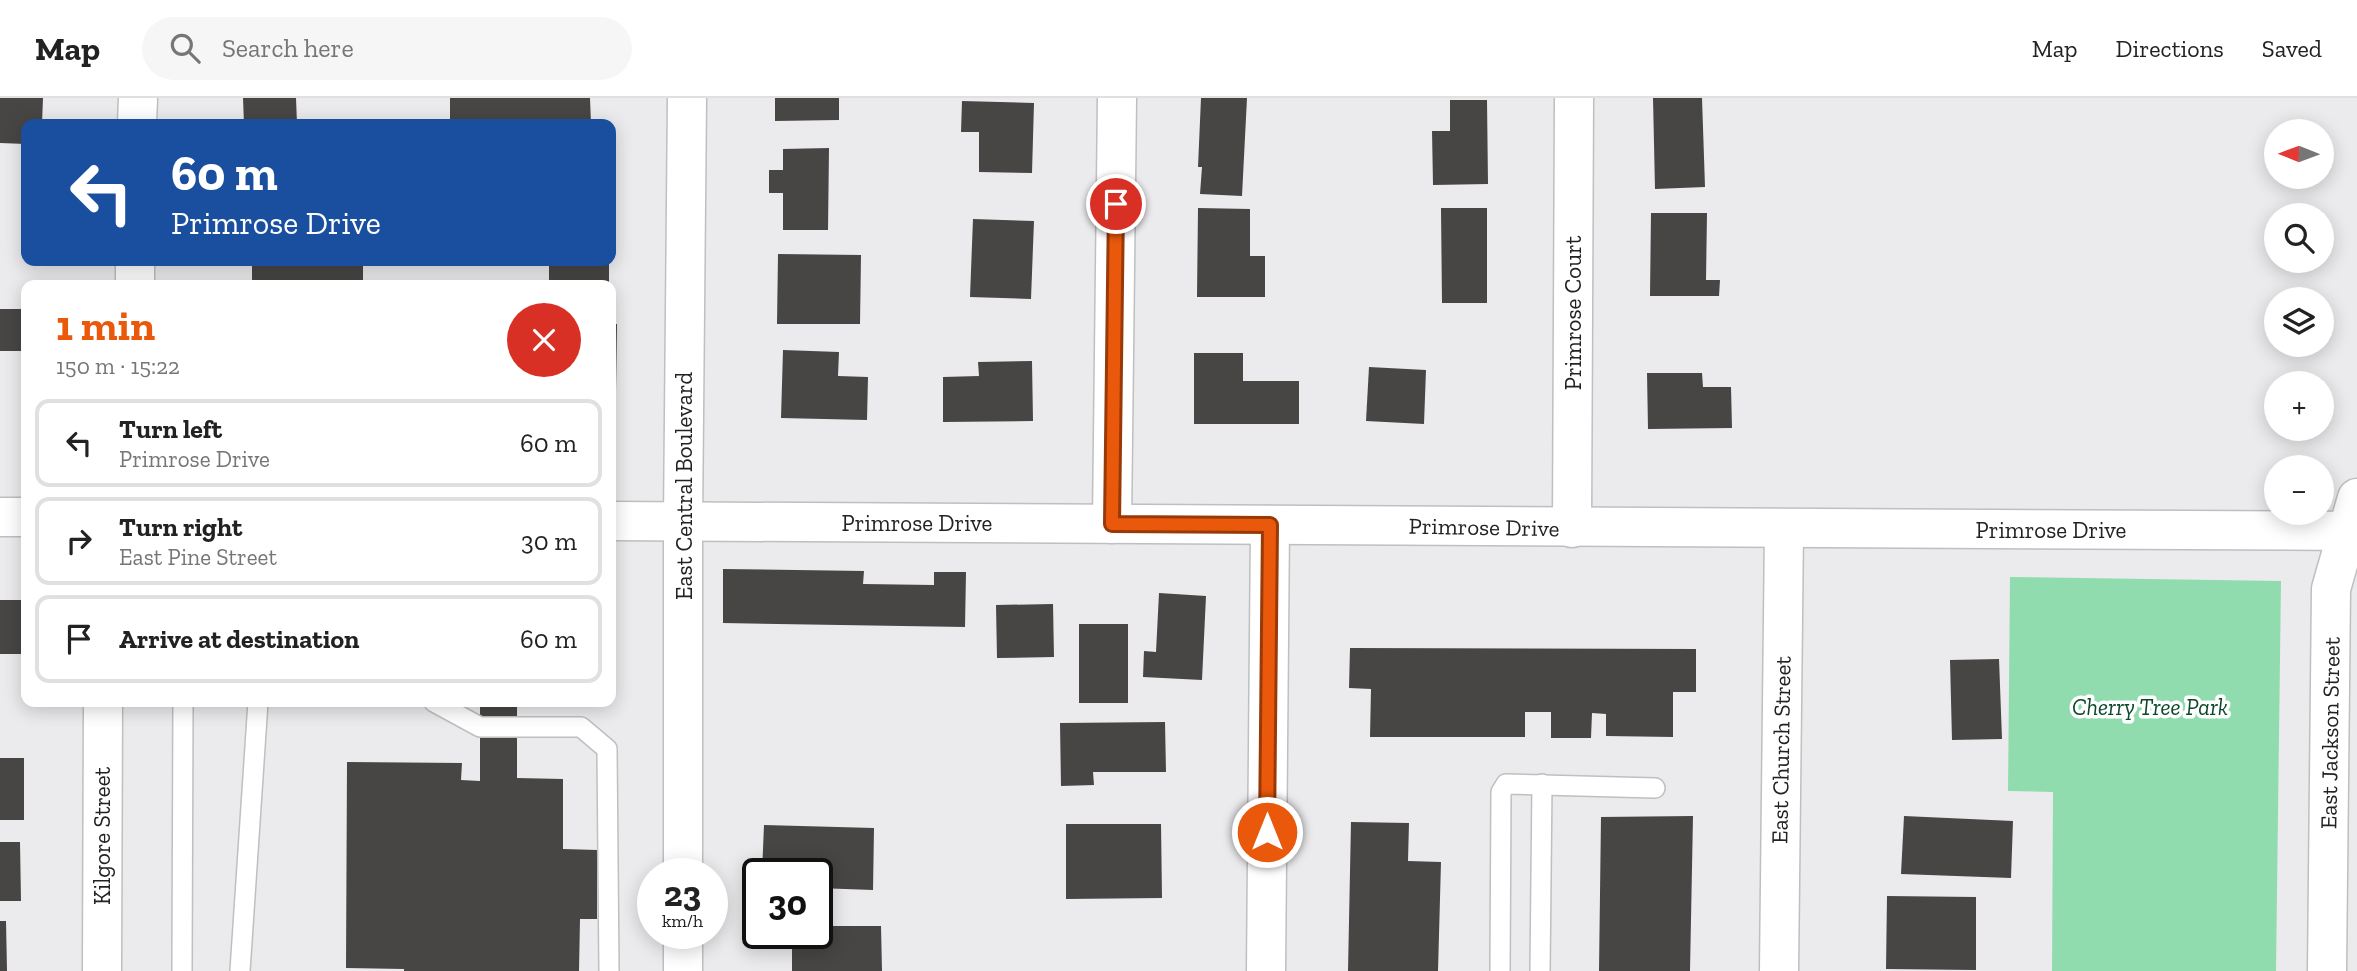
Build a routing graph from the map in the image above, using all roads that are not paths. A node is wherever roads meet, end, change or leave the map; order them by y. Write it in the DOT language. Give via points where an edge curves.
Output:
graph roads {
  1 [pos="138,98"];
  2 [pos="687,98"];
  3 [pos="1117,98"];
  4 [pos="1573,98"];
  5 [pos="137,119"];
  6 [pos="0,517"];
  7 [pos="21,517"];
  8 [pos="2354,520"];
  9 [pos="616,521"];
  10 [pos="683,521"];
  11 [pos="1112,524"];
  12 [pos="1270,525"];
  13 [pos="1572,528"];
  14 [pos="1783,529"];
  15 [pos="103,707"];
  16 [pos="183,707"];
  17 [pos="258,707"];
  18 [pos="442,707"];
  19 [pos="1542,784"];
  20 [pos="1655,788"];
  21 [pos="683,858"];
  22 [pos="683,949"];
  23 [pos="102,971"];
  24 [pos="182,971"];
  25 [pos="240,971"];
  26 [pos="609,971"];
  27 [pos="683,971"];
  28 [pos="1266,971"];
  29 [pos="1500,971"];
  30 [pos="1540,971"];
  31 [pos="1779,971"];
  32 [pos="2327,971"];
  1 -- 5 [label="street"];
  2 -- 10 [label="street, East Central Boulevard"];
  3 -- 11 [label="street"];
  4 -- 13 [label="street, Primrose Court"];
  6 -- 7 [label="street"];
  8 -- 14 [label="street, Primrose Drive"];
  8 -- 32 [label="street, East Jackson Street" via="2332,589"];
  9 -- 10 [label="street, Primrose Drive"];
  10 -- 11 [label="street, Primrose Drive"];
  10 -- 21 [label="street, East Central Boulevard"];
  11 -- 12 [label="street, Primrose Drive"];
  12 -- 13 [label="street, Primrose Drive"];
  12 -- 28 [label="street"];
  13 -- 14 [label="street, Primrose Drive"];
  14 -- 31 [label="street, East Church Street"];
  15 -- 23 [label="street, Kilgore Street"];
  16 -- 24 [label="lane"];
  17 -- 25 [label="lane"];
  18 -- 26 [label="lane" via="480,727 581,727 607,749"];
  19 -- 20 [label="lane"];
  19 -- 29 [label="lane" via="1506,784 1501,792"];
  19 -- 30 [label="lane"];
  22 -- 27 [label="street"];
}
